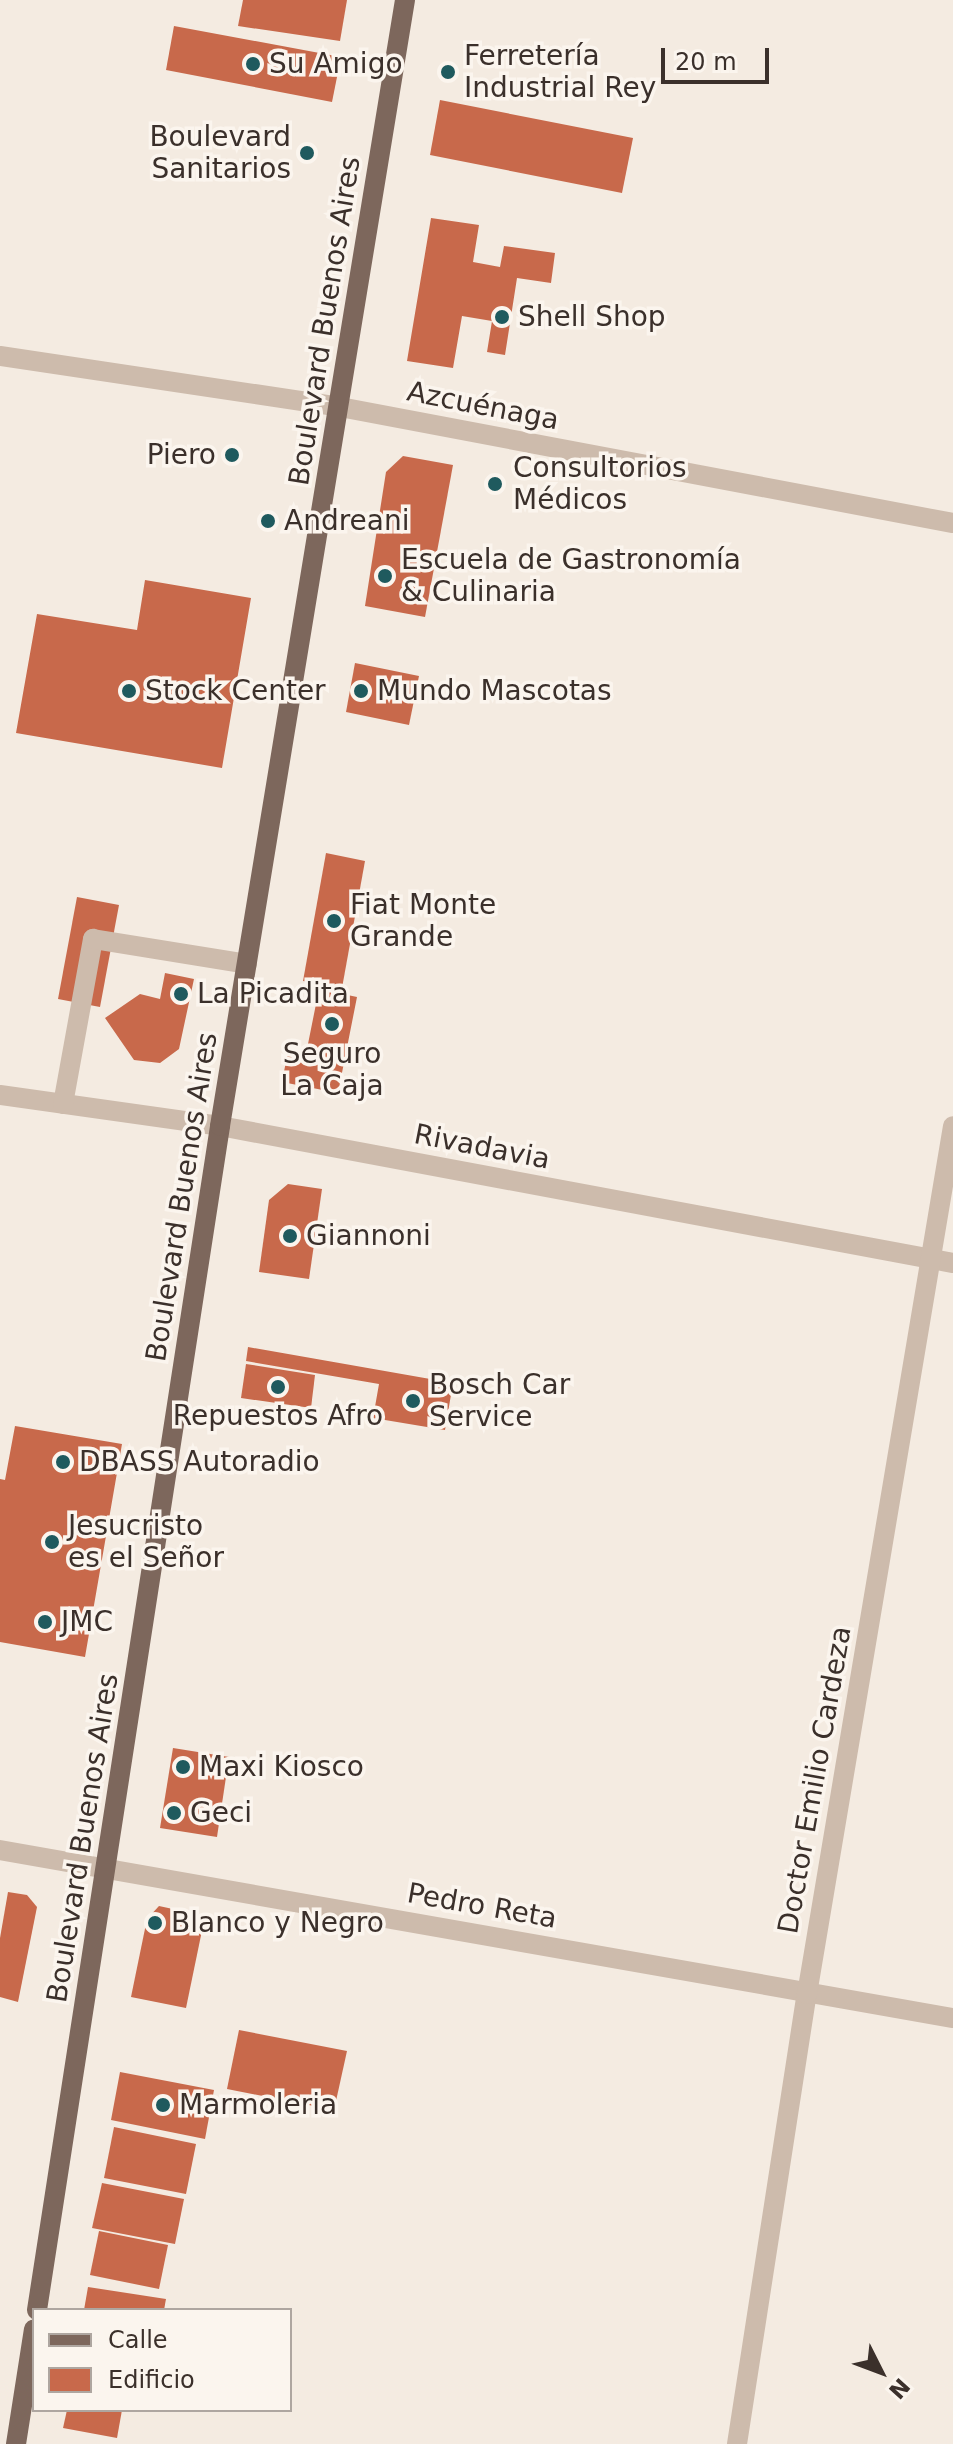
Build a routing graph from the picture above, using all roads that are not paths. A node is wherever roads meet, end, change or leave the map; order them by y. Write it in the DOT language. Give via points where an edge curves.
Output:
graph roads {
  1 [pos="405,0"];
  2 [pos="0,356"];
  3 [pos="340,407"];
  4 [pos="953,523"];
  5 [pos="247,964"];
  6 [pos="0,1095"];
  7 [pos="63,1104"];
  8 [pos="220,1126"];
  9 [pos="953,1126"];
  10 [pos="931,1259"];
  11 [pos="953,1263"];
  12 [pos="0,1850"];
  13 [pos="107,1866"];
  14 [pos="807,1994"];
  15 [pos="953,2018"];
  16 [pos="37,2308"];
  17 [pos="32,2342"];
  18 [pos="16,2444"];
  19 [pos="737,2444"];
  1 -- 3 [label="main road, Boulevard Buenos Aires"];
  2 -- 3 [label="street, Azcuénaga"];
  3 -- 4 [label="street, Azcuénaga"];
  3 -- 5 [label="main road, Boulevard Buenos Aires"];
  5 -- 7 [label="street" via="93,939"];
  5 -- 8 [label="main road, Boulevard Buenos Aires"];
  6 -- 7 [label="street, Rivadavia"];
  7 -- 8 [label="street, Rivadavia"];
  8 -- 10 [label="street, Rivadavia"];
  8 -- 13 [label="main road, Boulevard Buenos Aires"];
  9 -- 10 [label="street, Doctor Emilio Cardeza"];
  10 -- 11 [label="street, Rivadavia"];
  10 -- 14 [label="street, Doctor Emilio Cardeza"];
  12 -- 13 [label="street, Pedro Reta"];
  13 -- 14 [label="street, Pedro Reta"];
  13 -- 16 [label="main road, Boulevard Buenos Aires"];
  14 -- 15 [label="street, Pedro Reta"];
  14 -- 19 [label="street, Doctor Emilio Cardeza"];
  17 -- 18 [label="main road"];
}
